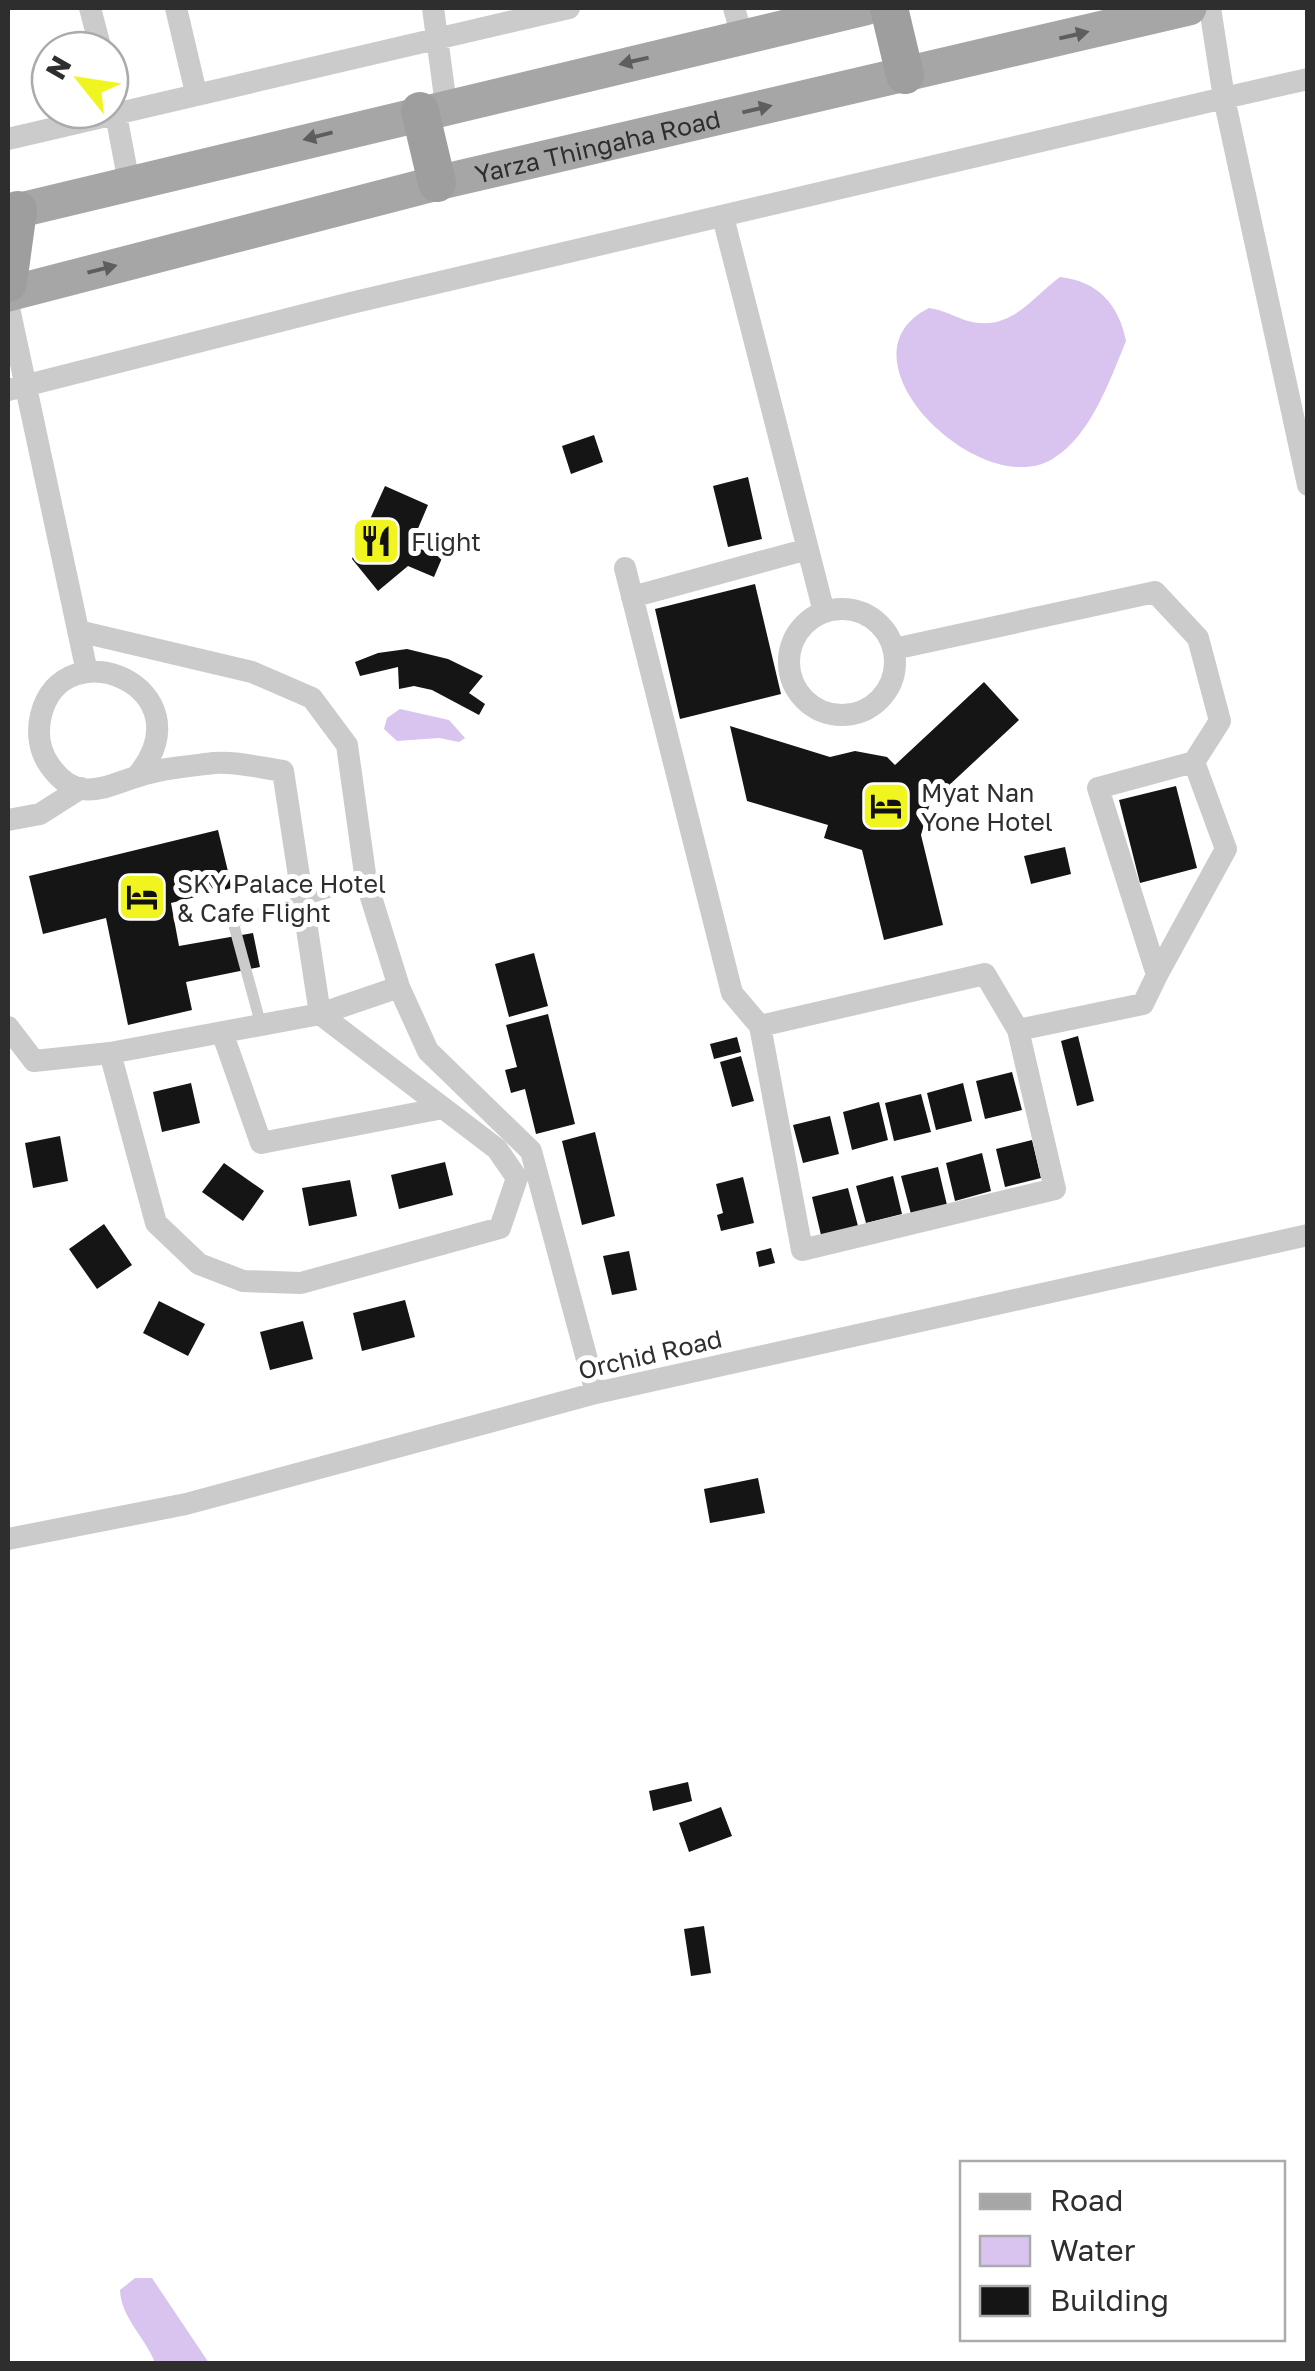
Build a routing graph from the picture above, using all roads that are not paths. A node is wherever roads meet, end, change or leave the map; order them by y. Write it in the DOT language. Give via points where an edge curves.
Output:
graph roads {
  1 [pos="176,8"];
  2 [pos="433,8"];
  3 [pos="569,8"];
  4 [pos="865,8"];
  5 [pos="889,8"];
  6 [pos="1189,8"];
  7 [pos="1210,8"];
  8 [pos="738,22"];
  9 [pos="436,38"];
  10 [pos="904,74"];
  11 [pos="1308,80"];
  12 [pos="196,93"];
  13 [pos="1224,98"];
  14 [pos="433,108"];
  15 [pos="130,112"];
  16 [pos="52,130"];
  17 [pos="121,130"];
  18 [pos="8,140"];
  19 [pos="130,183"];
  20 [pos="437,183"];
  21 [pos="13,212"];
  22 [pos="722,218"];
  23 [pos="8,282"];
  24 [pos="8,294"];
  25 [pos="8,303"];
  26 [pos="16,388"];
  27 [pos="1308,486"];
  28 [pos="808,550"];
  29 [pos="625,568"];
  30 [pos="632,597"];
  31 [pos="824,612"];
  32 [pos="78,631"];
  33 [pos="894,648"];
  34 [pos="87,672"];
  35 [pos="1194,762"];
  36 [pos="137,776"];
  37 [pos="82,788"];
  38 [pos="8,820"];
  39 [pos="366,881"];
  40 [pos="302,898"];
  41 [pos="1157,975"];
  42 [pos="399,987"];
  43 [pos="320,1014"];
  44 [pos="261,1025"];
  45 [pos="760,1026"];
  46 [pos="8,1027"];
  47 [pos="1018,1030"];
  48 [pos="222,1032"];
  49 [pos="110,1054"];
  50 [pos="443,1108"];
  51 [pos="1308,1235"];
  52 [pos="596,1393"];
  53 [pos="8,1539"];
  1 -- 12 [label="street"];
  2 -- 9 [label="street"];
  3 -- 9 [label="street"];
  4 -- 8 [label="main road"];
  5 -- 10 [label="highway"];
  10 -- 6 [label="main road, Yarza Thingaha Road, one-way"];
  7 -- 13 [label="street"];
  8 -- 14 [label="main road, one-way"];
  9 -- 12 [label="street"];
  9 -- 14 [label="street"];
  20 -- 10 [label="main road, Yarza Thingaha Road, one-way"];
  11 -- 13 [label="street"];
  12 -- 15 [label="street"];
  13 -- 22 [label="street"];
  13 -- 27 [label="street"];
  14 -- 19 [label="main road, one-way"];
  14 -- 20 [label="highway"];
  16 -- 18 [label="street"];
  17 -- 19 [label="street"];
  19 -- 21 [label="main road"];
  24 -- 20 [label="main road, Yarza Thingaha Road, one-way"];
  21 -- 23 [label="highway"];
  22 -- 26 [label="street"];
  22 -- 28 [label="street"];
  25 -- 26 [label="street"];
  26 -- 32 [label="street"];
  28 -- 30 [label="street"];
  28 -- 31 [label="street"];
  29 -- 30 [label="street"];
  30 -- 45 [label="street" via="732,992"];
  31 -- 33 [label="street" via="859,612 874,620"];
  31 -- 33 [label="street" via="797,634 789,667 794,684 818,710 834,715 868,709 891,683"];
  32 -- 34 [label="street"];
  32 -- 39 [label="street" via="252,672 312,698 347,745"];
  33 -- 35 [label="street" via="1155,592 1198,638 1220,722"];
  34 -- 36 [label="street" via="125,677 152,704 156,743"];
  34 -- 37 [label="street" via="53,692 38,728 49,766"];
  35 -- 41 [label="street" via="1226,848"];
  35 -- 41 [label="street" via="1098,788"];
  36 -- 37 [label="street" via="101,790"];
  36 -- 40 [label="street" via="220,762 282,771"];
  37 -- 38 [label="street" via="40,814"];
  39 -- 40 [label="lane"];
  39 -- 42 [label="street"];
  40 -- 43 [label="street"];
  40 -- 44 [label="lane" via="233,922"];
  41 -- 47 [label="street" via="1142,1004"];
  42 -- 43 [label="street"];
  42 -- 52 [label="street" via="428,1051 531,1152"];
  43 -- 44 [label="street"];
  43 -- 50 [label="street"];
  44 -- 48 [label="street"];
  45 -- 47 [label="street" via="984,974"];
  45 -- 47 [label="street" via="802,1250 1055,1189"];
  46 -- 49 [label="street" via="34,1061"];
  48 -- 49 [label="street"];
  48 -- 50 [label="street" via="261,1142"];
  49 -- 50 [label="street" via="156,1223 199,1264 243,1281 300,1283 500,1228 517,1178 497,1150"];
  51 -- 52 [label="street, Orchid Road"];
  52 -- 53 [label="street, Orchid Road" via="186,1504"];
}
